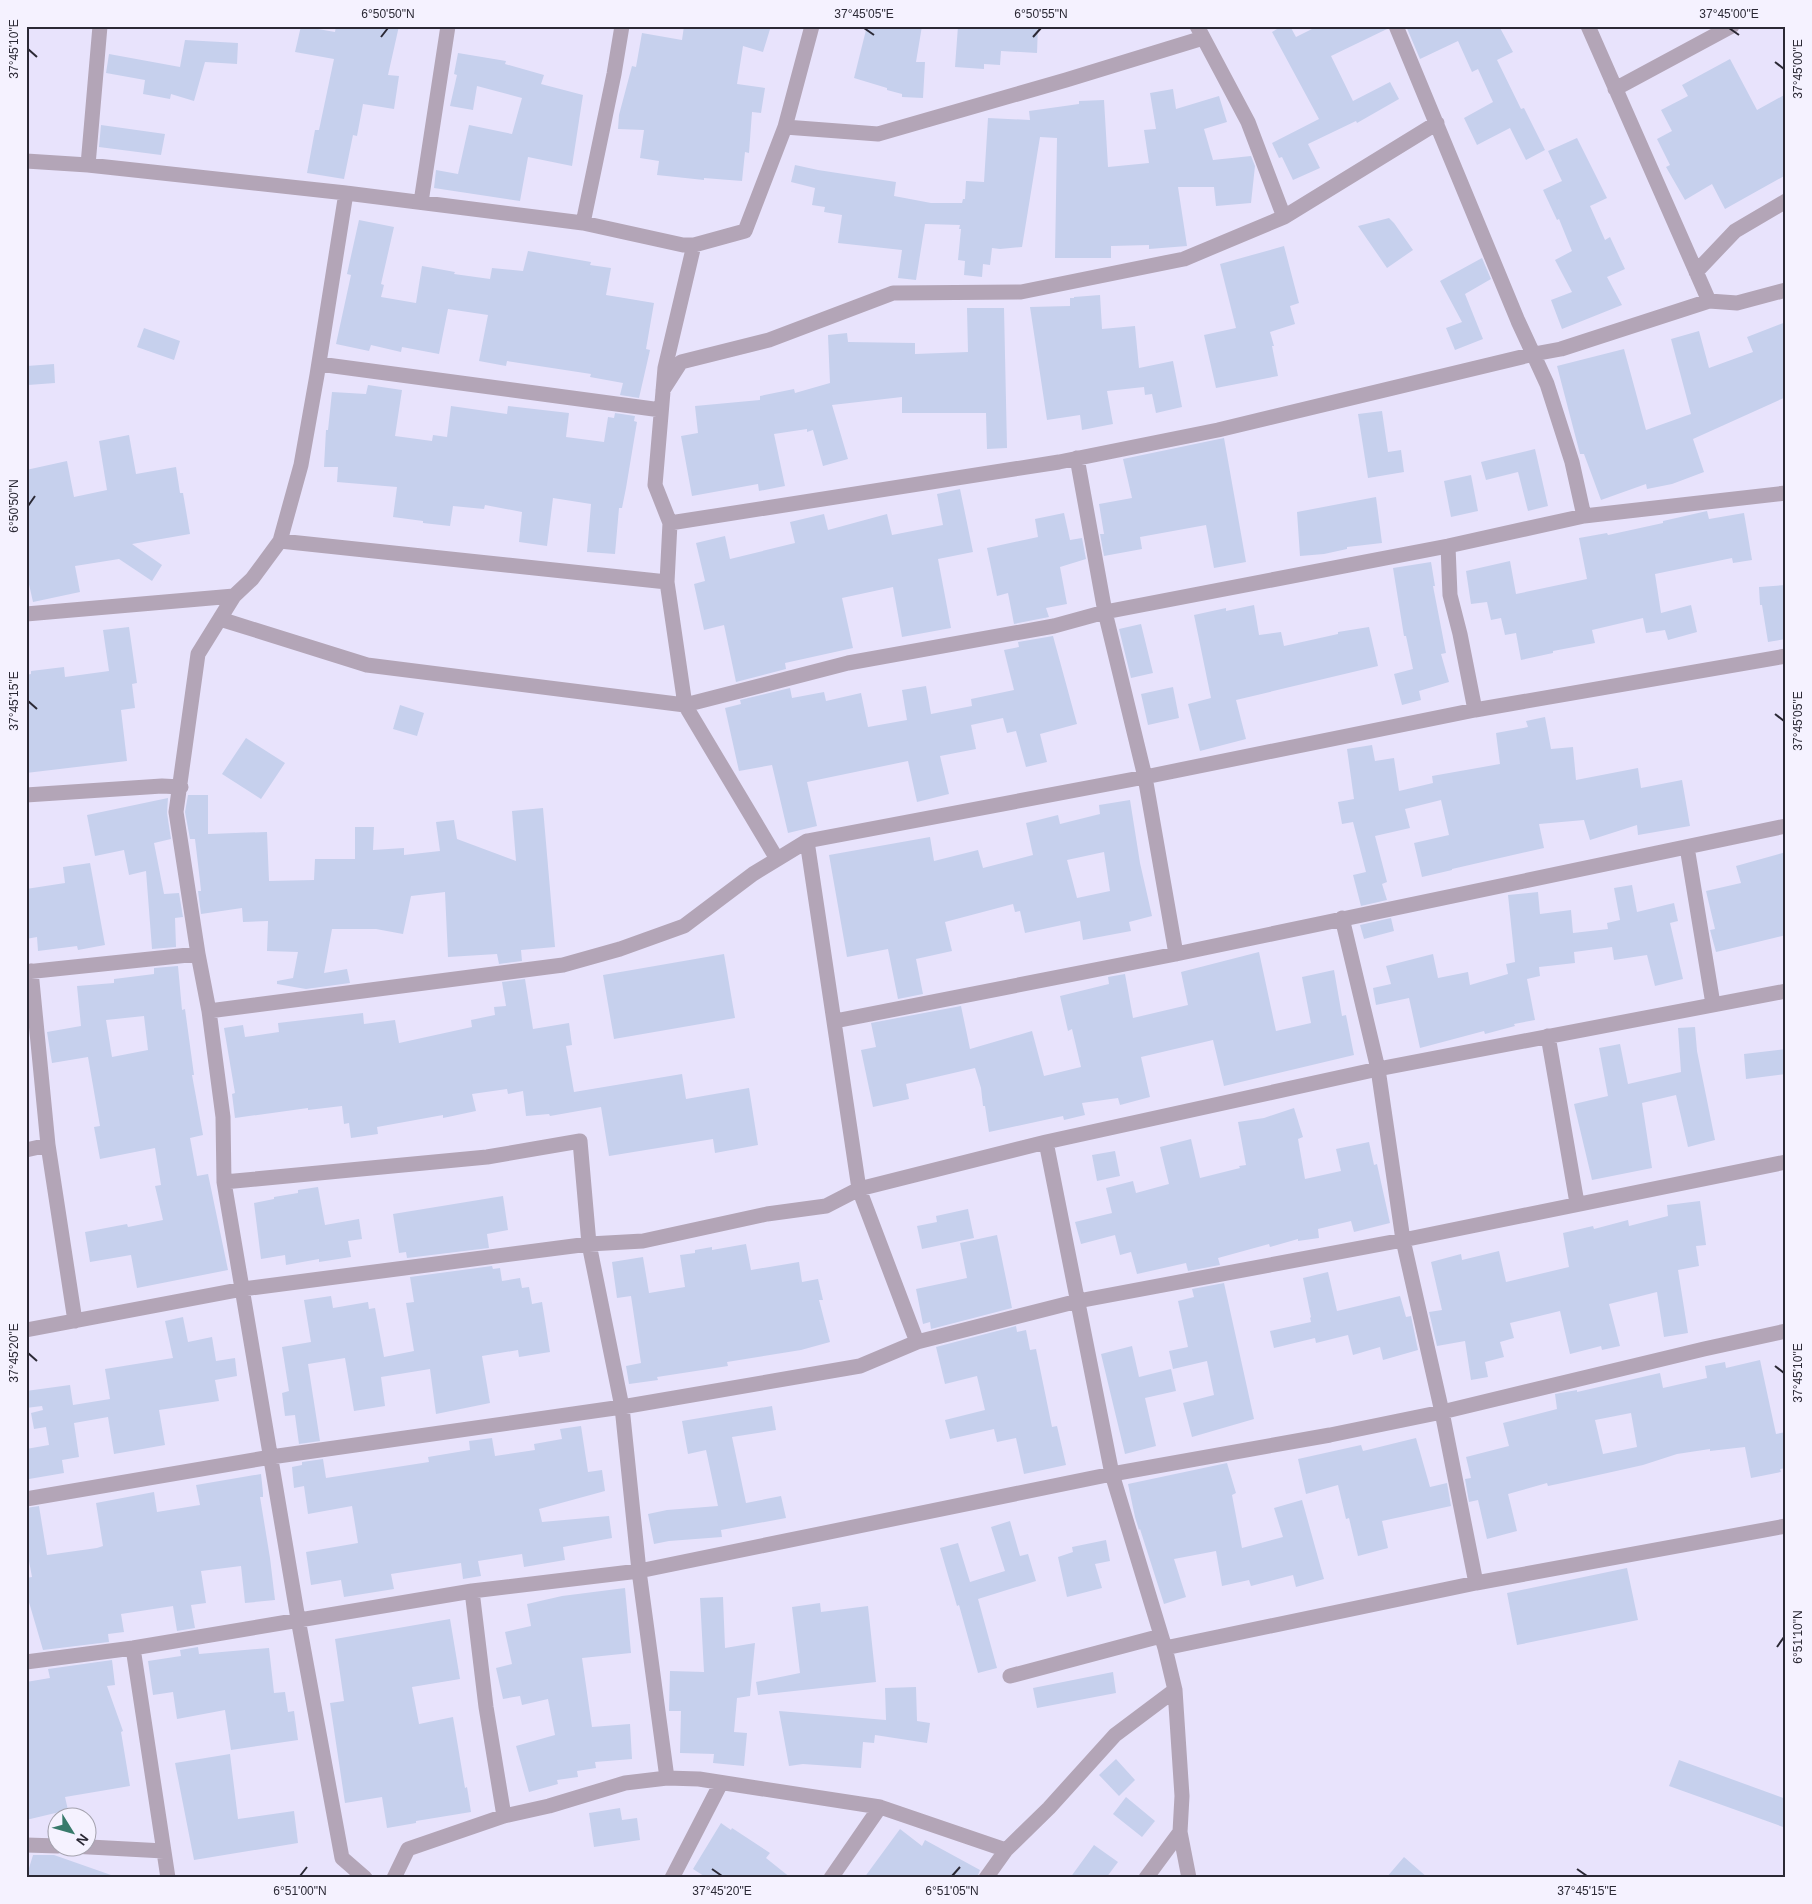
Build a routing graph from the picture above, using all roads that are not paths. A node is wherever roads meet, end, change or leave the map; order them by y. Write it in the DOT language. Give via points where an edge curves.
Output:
graph roads {
  1 [pos="100,26"];
  2 [pos="448,26"];
  3 [pos="622,26"];
  4 [pos="812,26"];
  5 [pos="1396,26"];
  6 [pos="1588,26"];
  7 [pos="1732,26"];
  8 [pos="1200,32"];
  9 [pos="1615,89"];
  10 [pos="1437,123"];
  11 [pos="785,127"];
  12 [pos="26,161"];
  13 [pos="88,165"];
  14 [pos="346,192"];
  15 [pos="1786,201"];
  16 [pos="421,202"];
  17 [pos="1284,217"];
  18 [pos="583,223"];
  19 [pos="694,245"];
  20 [pos="1696,272"];
  21 [pos="1786,290"];
  22 [pos="1709,301"];
  23 [pos="1534,354"];
  24 [pos="319,364"];
  25 [pos="663,390"];
  26 [pos="661,410"];
  27 [pos="1077,458"];
  28 [pos="1786,492"];
  29 [pos="1584,516"];
  30 [pos="670,523"];
  31 [pos="280,542"];
  32 [pos="1448,546"];
  33 [pos="668,582"];
  34 [pos="234,596"];
  35 [pos="1105,612"];
  36 [pos="26,614"];
  37 [pos="220,619"];
  38 [pos="1786,656"];
  39 [pos="685,705"];
  40 [pos="1475,710"];
  41 [pos="1145,777"];
  42 [pos="181,787"];
  43 [pos="26,795"];
  44 [pos="1786,826"];
  45 [pos="808,840"];
  46 [pos="1687,847"];
  47 [pos="777,859"];
  48 [pos="1342,918"];
  49 [pos="198,954"];
  50 [pos="1176,954"];
  51 [pos="29,972"];
  52 [pos="1786,991"];
  53 [pos="1713,1004"];
  54 [pos="209,1011"];
  55 [pos="835,1021"];
  56 [pos="1548,1036"];
  57 [pos="1378,1069"];
  58 [pos="1046,1142"];
  59 [pos="48,1145"];
  60 [pos="26,1150"];
  61 [pos="1786,1162"];
  62 [pos="224,1182"];
  63 [pos="859,1188"];
  64 [pos="1578,1203"];
  65 [pos="1403,1240"];
  66 [pos="589,1244"];
  67 [pos="243,1290"];
  68 [pos="1078,1301"];
  69 [pos="74,1321"];
  70 [pos="26,1330"];
  71 [pos="1786,1331"];
  72 [pos="917,1342"];
  73 [pos="622,1407"];
  74 [pos="1442,1412"];
  75 [pos="271,1457"];
  76 [pos="1112,1474"];
  77 [pos="26,1499"];
  78 [pos="1786,1526"];
  79 [pos="639,1571"];
  80 [pos="1476,1584"];
  81 [pos="472,1591"];
  82 [pos="298,1619"];
  83 [pos="1163,1642"];
  84 [pos="133,1648"];
  85 [pos="26,1662"];
  86 [pos="1010,1676"];
  87 [pos="1175,1690"];
  88 [pos="667,1778"];
  89 [pos="721,1783"];
  90 [pos="880,1807"];
  91 [pos="504,1816"];
  92 [pos="1180,1832"];
  93 [pos="26,1845"];
  94 [pos="48,1846"];
  95 [pos="98,1847"];
  96 [pos="164,1850"];
  97 [pos="1006,1850"];
  98 [pos="168,1878"];
  99 [pos="365,1878"];
  100 [pos="394,1878"];
  101 [pos="672,1878"];
  102 [pos="831,1878"];
  103 [pos="986,1878"];
  104 [pos="1146,1878"];
  105 [pos="1189,1878"];
  1 -- 13 [label="street"];
  2 -- 16 [label="street"];
  3 -- 18 [label="street"];
  4 -- 11 [label="street"];
  5 -- 10 [label="street"];
  6 -- 9 [label="street"];
  7 -- 9 [label="street"];
  8 -- 11 [label="street" via="1075,78 878,134"];
  8 -- 17 [label="street" via="1248,122"];
  9 -- 20 [label="street"];
  10 -- 17 [label="street"];
  10 -- 23 [label="street"];
  11 -- 19 [label="street" via="745,231"];
  12 -- 13 [label="street"];
  13 -- 14 [label="street"];
  14 -- 16 [label="street"];
  14 -- 24 [label="street"];
  15 -- 20 [label="street" via="1735,231"];
  16 -- 18 [label="street"];
  17 -- 25 [label="street" via="1184,259 1021,292 893,293 769,340 682,362"];
  18 -- 19 [label="street"];
  19 -- 25 [label="street" via="665,368"];
  20 -- 22 [label="street"];
  21 -- 22 [label="street" via="1737,303"];
  22 -- 23 [label="street" via="1561,349"];
  23 -- 27 [label="street" via="1218,430"];
  23 -- 29 [label="street" via="1572,462"];
  24 -- 26 [label="street"];
  24 -- 31 [label="street" via="301,465"];
  25 -- 26 [label="street"];
  26 -- 30 [label="street" via="655,485"];
  27 -- 30 [label="street"];
  27 -- 35 [label="street"];
  28 -- 29 [label="street"];
  29 -- 32 [label="street"];
  30 -- 33 [label="street"];
  31 -- 33 [label="street"];
  31 -- 34 [label="street" via="252,579"];
  32 -- 35 [label="street"];
  32 -- 40 [label="street" via="1450,595"];
  33 -- 39 [label="street"];
  34 -- 36 [label="street"];
  34 -- 37 [label="street"];
  35 -- 39 [label="street" via="1054,626 848,663"];
  35 -- 41 [label="street"];
  37 -- 39 [label="street" via="367,665"];
  37 -- 42 [label="street" via="198,654"];
  38 -- 40 [label="street"];
  39 -- 47 [label="street"];
  40 -- 41 [label="street"];
  41 -- 45 [label="street"];
  41 -- 50 [label="street"];
  42 -- 43 [label="street"];
  42 -- 49 [label="street" via="176,812"];
  44 -- 46 [label="street"];
  45 -- 47 [label="street"];
  45 -- 55 [label="street"];
  46 -- 48 [label="street"];
  46 -- 53 [label="street"];
  47 -- 54 [label="street" via="684,926 563,965"];
  48 -- 50 [label="street"];
  48 -- 57 [label="street"];
  49 -- 51 [label="street"];
  49 -- 54 [label="street"];
  50 -- 55 [label="street"];
  51 -- 59 [label="street"];
  52 -- 53 [label="street"];
  53 -- 56 [label="street"];
  54 -- 62 [label="street" via="223,1117"];
  55 -- 63 [label="street"];
  56 -- 57 [label="street"];
  56 -- 64 [label="street"];
  57 -- 58 [label="street"];
  57 -- 65 [label="street"];
  58 -- 63 [label="street"];
  58 -- 68 [label="street"];
  59 -- 60 [label="street"];
  59 -- 69 [label="street"];
  61 -- 64 [label="street"];
  62 -- 66 [label="street" via="487,1158 580,1141"];
  62 -- 67 [label="street"];
  63 -- 66 [label="street" via="826,1206 767,1214 643,1241"];
  63 -- 72 [label="street"];
  64 -- 65 [label="street"];
  65 -- 68 [label="street"];
  65 -- 74 [label="street"];
  66 -- 67 [label="street"];
  66 -- 73 [label="street"];
  67 -- 69 [label="street"];
  67 -- 75 [label="street"];
  68 -- 72 [label="street"];
  68 -- 76 [label="street"];
  69 -- 70 [label="street"];
  71 -- 74 [label="street"];
  72 -- 73 [label="street" via="860,1366"];
  73 -- 75 [label="street"];
  73 -- 79 [label="street"];
  74 -- 76 [label="street"];
  74 -- 80 [label="street"];
  75 -- 77 [label="street"];
  75 -- 82 [label="street"];
  76 -- 79 [label="street"];
  76 -- 83 [label="street"];
  78 -- 80 [label="street"];
  79 -- 81 [label="street"];
  79 -- 88 [label="street"];
  80 -- 83 [label="street"];
  81 -- 82 [label="street"];
  81 -- 91 [label="street"];
  82 -- 84 [label="street"];
  82 -- 99 [label="street" via="342,1858"];
  83 -- 86 [label="street"];
  83 -- 87 [label="street"];
  84 -- 85 [label="street"];
  84 -- 96 [label="street"];
  87 -- 92 [label="street" via="1182,1796"];
  87 -- 97 [label="street" via="1115,1735"];
  88 -- 89 [label="street"];
  88 -- 91 [label="street" via="625,1783"];
  89 -- 90 [label="street"];
  89 -- 101 [label="street"];
  90 -- 97 [label="street"];
  90 -- 102 [label="street"];
  91 -- 100 [label="street" via="408,1849"];
  92 -- 104 [label="street"];
  92 -- 105 [label="street"];
  93 -- 94 [label="street"];
  95 -- 96 [label="street"];
  96 -- 98 [label="street"];
  97 -- 103 [label="street"];
}
